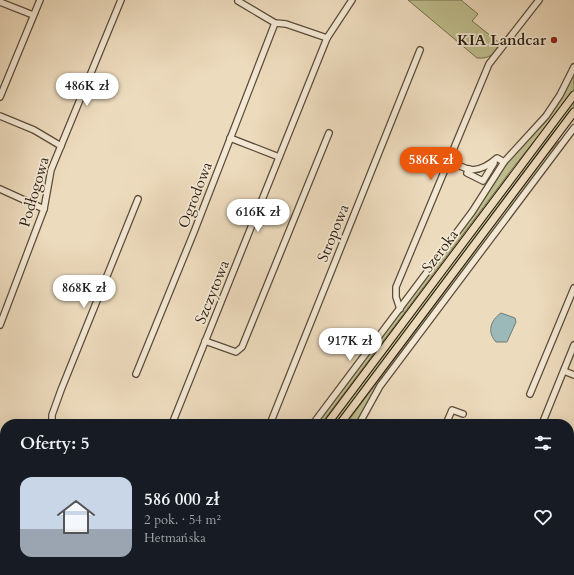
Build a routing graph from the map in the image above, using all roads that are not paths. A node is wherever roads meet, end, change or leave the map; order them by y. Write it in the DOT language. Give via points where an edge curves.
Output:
graph roads {
  1 [pos="40,0"];
  2 [pos="121,0"];
  3 [pos="352,0"];
  4 [pos="539,0"];
  5 [pos="238,1"];
  6 [pos="0,2"];
  7 [pos="33,15"];
  8 [pos="276,23"];
  9 [pos="327,36"];
  10 [pos="420,50"];
  11 [pos="574,67"];
  12 [pos="574,95"];
  13 [pos="0,97"];
  14 [pos="574,112"];
  15 [pos="0,116"];
  16 [pos="574,128"];
  17 [pos="329,133"];
  18 [pos="230,138"];
  19 [pos="61,146"];
  20 [pos="279,157"];
  21 [pos="450,158"];
  22 [pos="497,158"];
  23 [pos="504,162"];
  24 [pos="469,169"];
  25 [pos="1,190"];
  26 [pos="0,197"];
  27 [pos="138,199"];
  28 [pos="44,209"];
  29 [pos="574,288"];
  30 [pos="400,309"];
  31 [pos="0,325"];
  32 [pos="205,341"];
  33 [pos="574,345"];
  34 [pos="564,372"];
  35 [pos="136,374"];
  36 [pos="574,375"];
  37 [pos="530,394"];
  38 [pos="464,414"];
  39 [pos="52,419"];
  40 [pos="174,419"];
  41 [pos="272,419"];
  42 [pos="317,419"];
  43 [pos="331,419"];
  44 [pos="344,419"];
  45 [pos="362,419"];
  46 [pos="448,419"];
  47 [pos="544,419"];
  1 -- 7 [label="street"];
  2 -- 19 [label="street, Podłogowa"];
  3 -- 9 [label="street, Szczytowa"];
  4 -- 21 [label="street" via="486,70"];
  5 -- 8 [label="street"];
  6 -- 7 [label="street"];
  7 -- 13 [label="street"];
  8 -- 9 [label="street"];
  8 -- 18 [label="street, Ogrodowa"];
  9 -- 20 [label="street, Szczytowa"];
  10 -- 41 [label="street, Stropowa"];
  11 -- 23 [label="street, Szeroka" via="546,116"];
  12 -- 43 [label="main road, Szeroka"];
  14 -- 44 [label="main road, Szeroka"];
  15 -- 19 [label="street" via="34,130"];
  16 -- 45 [label="street" via="380,386"];
  17 -- 32 [label="street" via="242,347 236,352"];
  18 -- 20 [label="street"];
  18 -- 35 [label="street, Ogrodowa"];
  19 -- 28 [label="street, Podłogowa" via="48,181 49,189"];
  20 -- 32 [label="street, Szczytowa"];
  21 -- 24 [label="street"];
  21 -- 30 [label="street" via="396,287"];
  22 -- 23 [label="street"];
  22 -- 24 [label="street" via="481,170"];
  22 -- 24 [label="street" via="483,181 467,173"];
  23 -- 30 [label="street, Szeroka" via="472,212"];
  25 -- 26 [label="street"];
  25 -- 28 [label="street"];
  27 -- 39 [label="street" via="61,390"];
  28 -- 31 [label="street, Podłogowa"];
  29 -- 37 [label="street"];
  30 -- 42 [label="street, Szeroka"];
  32 -- 40 [label="street, Szczytowa"];
  33 -- 34 [label="street"];
  34 -- 36 [label="street"];
  34 -- 47 [label="street"];
  38 -- 46 [label="street" via="452,410"];
}
